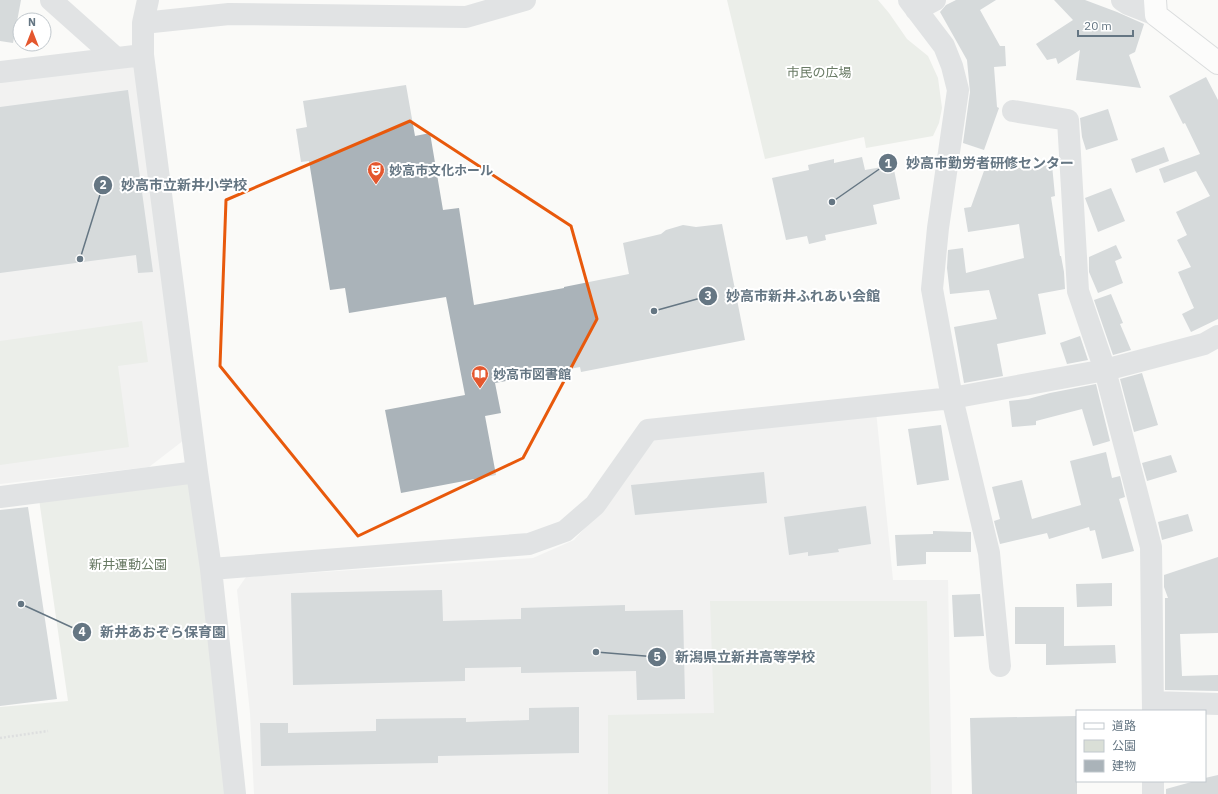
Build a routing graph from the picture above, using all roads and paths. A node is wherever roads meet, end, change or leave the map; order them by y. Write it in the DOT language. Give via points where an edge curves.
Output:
graph roads {
  1 [pos="51,0"];
  2 [pos="148,0"];
  3 [pos="524,0"];
  4 [pos="1122,0"];
  5 [pos="920,3"];
  6 [pos="1155,8"];
  7 [pos="143,23"];
  8 [pos="143,55"];
  9 [pos="116,58"];
  10 [pos="1218,63"];
  11 [pos="0,72"];
  12 [pos="1013,110"];
  13 [pos="1218,336"];
  14 [pos="1105,370"];
  15 [pos="952,398"];
  16 [pos="197,472"];
  17 [pos="0,497"];
  18 [pos="211,569"];
  19 [pos="1000,666"];
  20 [pos="1218,704"];
  21 [pos="1153,706"];
  22 [pos="48,731"];
  23 [pos="0,738"];
  24 [pos="1153,782"];
  25 [pos="235,794"];
  26 [pos="1153,794"];
  1 -- 9 [label="street"];
  2 -- 7 [label="street"];
  3 -- 7 [label="street" via="466,18 229,14"];
  4 -- 6 [label="street" via="1128,4"];
  5 -- 15 [label="street" via="944,46 958,90 932,289"];
  6 -- 10 [label="main road"];
  7 -- 8 [label="street"];
  8 -- 9 [label="street"];
  8 -- 16 [label="street"];
  9 -- 11 [label="street"];
  12 -- 14 [label="street" via="1068,120 1078,291"];
  13 -- 14 [label="street" via="1204,344"];
  14 -- 15 [label="street"];
  14 -- 21 [label="street" via="1151,547"];
  15 -- 18 [label="street" via="648,430 595,505 565,531 529,544"];
  15 -- 19 [label="street" via="989,553"];
  16 -- 17 [label="street"];
  16 -- 18 [label="street"];
  18 -- 25 [label="street"];
  20 -- 21 [label="street"];
  22 -- 23 [label="path"];
  24 -- 26 [label="street"];
}
